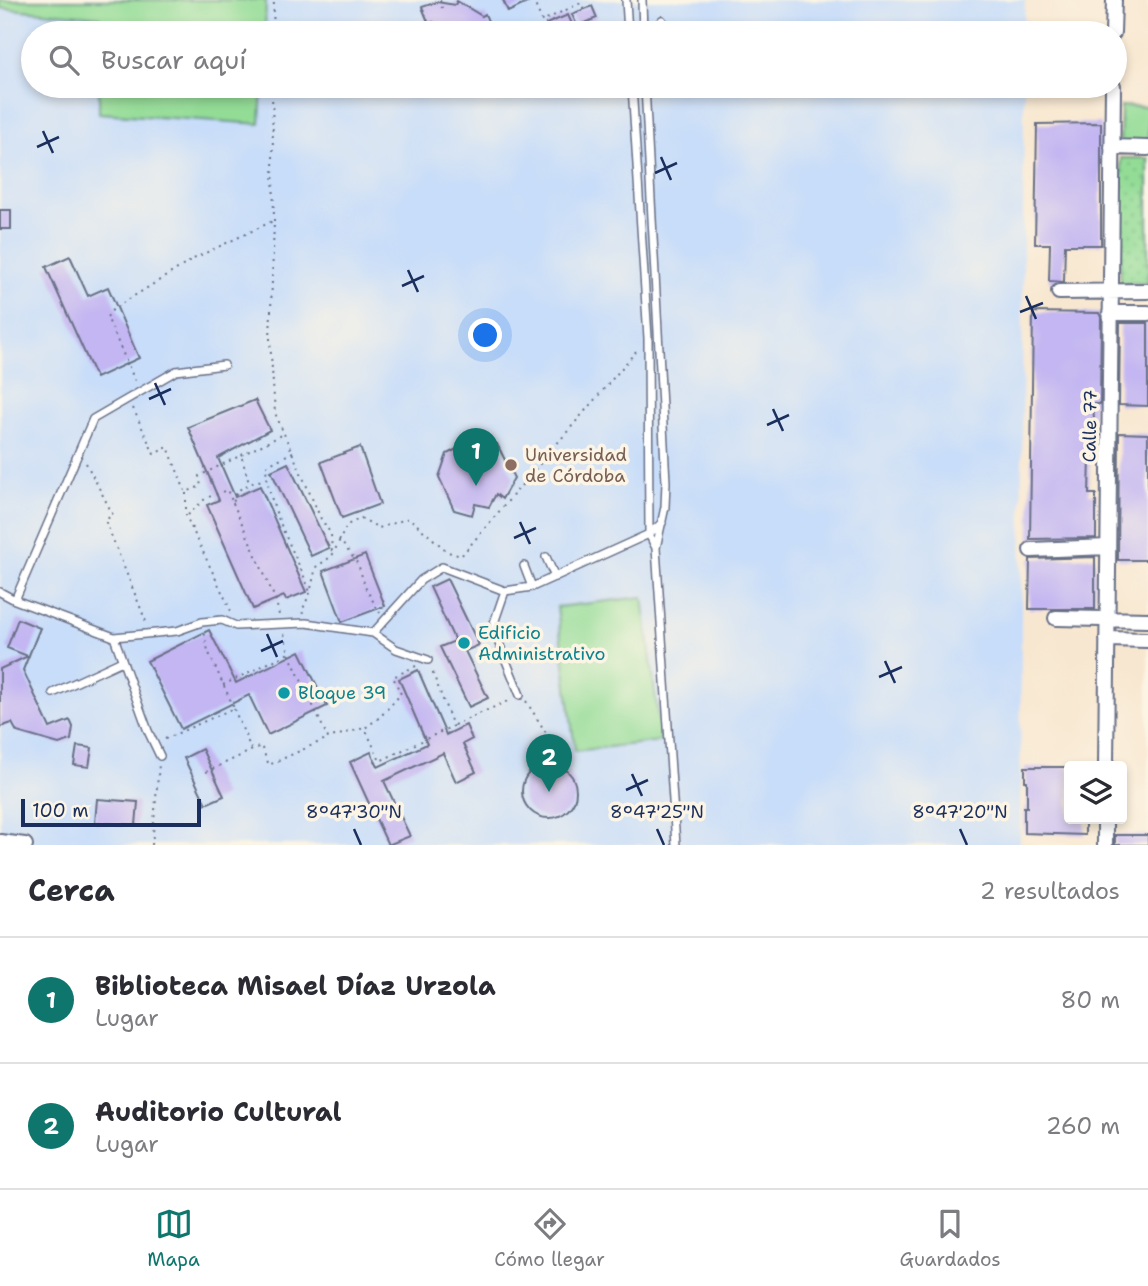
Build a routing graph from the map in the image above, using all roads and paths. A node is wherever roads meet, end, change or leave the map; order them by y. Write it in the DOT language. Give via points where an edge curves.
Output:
graph roads {
  1 [pos="274,0"];
  2 [pos="440,0"];
  3 [pos="533,0"];
  4 [pos="626,0"];
  5 [pos="642,0"];
  6 [pos="1114,0"];
  7 [pos="442,8"];
  8 [pos="584,9"];
  9 [pos="555,14"];
  10 [pos="558,19"];
  11 [pos="273,21"];
  12 [pos="627,21"];
  13 [pos="643,21"];
  14 [pos="1113,21"];
  15 [pos="272,98"];
  16 [pos="633,98"];
  17 [pos="646,98"];
  18 [pos="1113,98"];
  19 [pos="1112,147"];
  20 [pos="1148,148"];
  21 [pos="651,197"];
  22 [pos="639,199"];
  23 [pos="274,221"];
  24 [pos="1111,291"];
  25 [pos="1148,291"];
  26 [pos="1059,292"];
  27 [pos="1110,313"];
  28 [pos="1148,313"];
  29 [pos="648,338"];
  30 [pos="224,365"];
  31 [pos="139,391"];
  32 [pos="128,398"];
  33 [pos="285,434"];
  34 [pos="79,450"];
  35 [pos="293,452"];
  36 [pos="241,456"];
  37 [pos="266,479"];
  38 [pos="249,484"];
  39 [pos="186,492"];
  40 [pos="233,503"];
  41 [pos="187,516"];
  42 [pos="663,522"];
  43 [pos="649,534"];
  44 [pos="339,539"];
  45 [pos="1108,547"];
  46 [pos="656,548"];
  47 [pos="1031,550"];
  48 [pos="332,555"];
  49 [pos="546,556"];
  50 [pos="524,566"];
  51 [pos="555,576"];
  52 [pos="532,587"];
  53 [pos="0,592"];
  54 [pos="505,592"];
  55 [pos="310,593"];
  56 [pos="15,600"];
  57 [pos="1056,618"];
  58 [pos="1107,619"];
  59 [pos="384,620"];
  60 [pos="1148,620"];
  61 [pos="202,622"];
  62 [pos="281,622"];
  63 [pos="306,623"];
  64 [pos="236,626"];
  65 [pos="373,633"];
  66 [pos="151,635"];
  67 [pos="114,637"];
  68 [pos="1107,639"];
  69 [pos="1148,640"];
  70 [pos="289,653"];
  71 [pos="414,655"];
  72 [pos="428,660"];
  73 [pos="122,661"];
  74 [pos="223,685"];
  75 [pos="53,693"];
  76 [pos="520,695"];
  77 [pos="233,708"];
  78 [pos="453,726"];
  79 [pos="365,729"];
  80 [pos="328,738"];
  81 [pos="154,744"];
  82 [pos="251,750"];
  83 [pos="160,756"];
  84 [pos="1105,761"];
  85 [pos="558,765"];
  86 [pos="206,772"];
  87 [pos="1105,824"];
  88 [pos="0,842"];
  89 [pos="25,845"];
  90 [pos="152,845"];
  91 [pos="676,845"];
  92 [pos="1105,845"];
  1 -- 11 [label="path"];
  2 -- 7 [label="path"];
  3 -- 9 [label="path" via="542,21"];
  4 -- 12 [label="lane"];
  5 -- 13 [label="lane"];
  6 -- 14 [label="street"];
  8 -- 9 [label="path" via="581,3"];
  9 -- 10 [label="path"];
  15 -- 23 [label="path"];
  16 -- 22 [label="lane"];
  17 -- 21 [label="lane"];
  18 -- 19 [label="street, Calle 77"];
  19 -- 20 [label="street"];
  19 -- 24 [label="street, Calle 77"];
  21 -- 22 [label="lane"];
  21 -- 42 [label="lane" via="666,482"];
  22 -- 29 [label="lane"];
  23 -- 31 [label="path" via="197,257 113,309 107,317"];
  23 -- 33 [label="path" via="270,340 275,413"];
  24 -- 25 [label="street"];
  24 -- 26 [label="street"];
  24 -- 27 [label="street, Calle 77"];
  27 -- 28 [label="street"];
  27 -- 45 [label="street, Calle 77"];
  29 -- 43 [label="lane"];
  29 -- 44 [label="path" via="461,556 448,552 409,518 379,528 360,518 347,525"];
  30 -- 31 [label="lane" via="176,371"];
  31 -- 32 [label="lane"];
  32 -- 34 [label="lane" via="93,419"];
  32 -- 39 [label="path" via="153,454 168,447"];
  33 -- 35 [label="path"];
  33 -- 36 [label="path"];
  34 -- 56 [label="lane"];
  34 -- 66 [label="path" via="113,515 105,520"];
  35 -- 37 [label="path" via="266,466"];
  35 -- 48 [label="path" via="331,534"];
  36 -- 38 [label="path"];
  36 -- 39 [label="path" via="199,476 201,486"];
  37 -- 38 [label="path"];
  37 -- 55 [label="path"];
  38 -- 40 [label="path" via="237,491"];
  39 -- 41 [label="path"];
  40 -- 41 [label="path" via="227,490 206,498"];
  40 -- 62 [label="path"];
  41 -- 64 [label="path"];
  42 -- 43 [label="lane"];
  42 -- 46 [label="lane"];
  43 -- 46 [label="lane"];
  43 -- 51 [label="lane"];
  44 -- 48 [label="path"];
  44 -- 59 [label="path" via="358,564"];
  45 -- 47 [label="street"];
  45 -- 58 [label="street, Calle 77"];
  46 -- 91 [label="lane"];
  48 -- 55 [label="path" via="316,567"];
  49 -- 51 [label="lane"];
  50 -- 52 [label="lane"];
  51 -- 52 [label="lane"];
  52 -- 54 [label="lane"];
  53 -- 56 [label="lane"];
  54 -- 59 [label="lane" via="442,567 421,580"];
  54 -- 76 [label="lane" via="494,623"];
  55 -- 63 [label="path" via="302,611"];
  56 -- 67 [label="lane"];
  57 -- 58 [label="street"];
  58 -- 60 [label="street"];
  58 -- 68 [label="street, Calle 77"];
  59 -- 65 [label="lane"];
  61 -- 64 [label="lane" via="222,620"];
  61 -- 66 [label="lane"];
  61 -- 74 [label="path"];
  62 -- 63 [label="lane"];
  62 -- 64 [label="lane"];
  62 -- 70 [label="path"];
  63 -- 65 [label="lane"];
  65 -- 71 [label="lane"];
  66 -- 67 [label="lane"];
  67 -- 73 [label="lane"];
  68 -- 69 [label="street"];
  68 -- 84 [label="street, Calle 77"];
  70 -- 74 [label="path"];
  70 -- 80 [label="path"];
  71 -- 72 [label="lane"];
  71 -- 79 [label="path" via="416,666 393,677 401,694"];
  72 -- 78 [label="path"];
  73 -- 75 [label="lane"];
  73 -- 81 [label="lane"];
  74 -- 77 [label="path"];
  76 -- 78 [label="path"];
  76 -- 85 [label="path" via="550,738"];
  77 -- 81 [label="path"];
  77 -- 82 [label="path"];
  78 -- 79 [label="path" via="380,761"];
  79 -- 80 [label="path"];
  80 -- 82 [label="path" via="269,765 261,746"];
  81 -- 83 [label="lane"];
  82 -- 86 [label="path"];
  83 -- 90 [label="path"];
  87 -- 92 [label="street"];
  88 -- 89 [label="street"];
}
